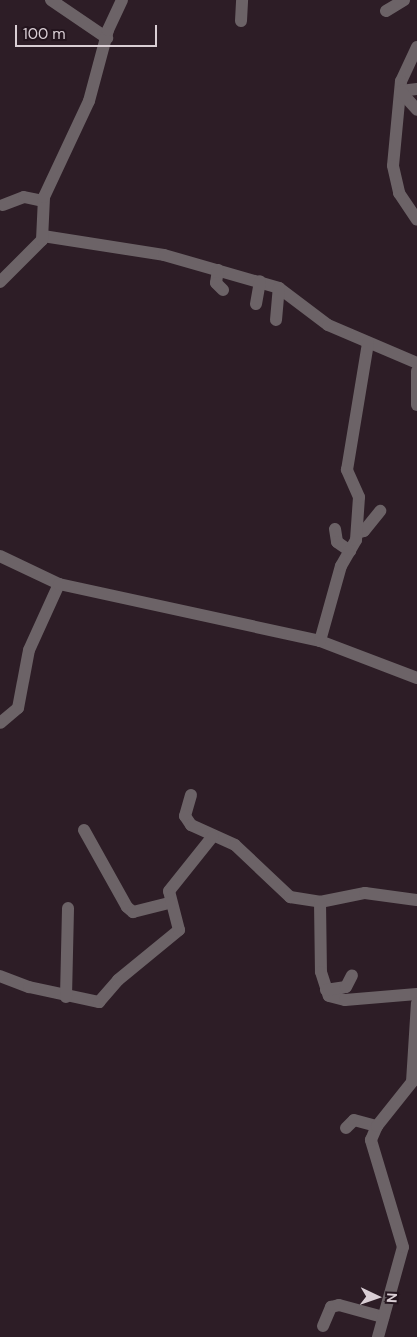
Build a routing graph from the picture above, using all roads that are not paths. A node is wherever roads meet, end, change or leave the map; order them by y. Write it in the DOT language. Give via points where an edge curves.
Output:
graph roads {
  1 [pos="52,0"];
  2 [pos="122,0"];
  3 [pos="242,0"];
  4 [pos="404,0"];
  5 [pos="386,11"];
  6 [pos="241,21"];
  7 [pos="107,38"];
  8 [pos="417,48"];
  9 [pos="417,89"];
  10 [pos="401,92"];
  11 [pos="417,110"];
  12 [pos="43,201"];
  13 [pos="3,205"];
  14 [pos="417,220"];
  15 [pos="43,236"];
  16 [pos="218,270"];
  17 [pos="0,282"];
  18 [pos="260,282"];
  19 [pos="279,288"];
  20 [pos="223,290"];
  21 [pos="256,304"];
  22 [pos="276,320"];
  23 [pos="368,343"];
  24 [pos="417,363"];
  25 [pos="417,371"];
  26 [pos="417,405"];
  27 [pos="380,511"];
  28 [pos="335,529"];
  29 [pos="357,533"];
  30 [pos="350,551"];
  31 [pos="0,556"];
  32 [pos="59,584"];
  33 [pos="320,642"];
  34 [pos="417,678"];
  35 [pos="0,723"];
  36 [pos="191,795"];
  37 [pos="84,830"];
  38 [pos="213,836"];
  39 [pos="417,900"];
  40 [pos="320,902"];
  41 [pos="169,903"];
  42 [pos="68,908"];
  43 [pos="352,975"];
  44 [pos="0,976"];
  45 [pos="326,990"];
  46 [pos="417,994"];
  47 [pos="66,997"];
  48 [pos="417,1003"];
  49 [pos="377,1126"];
  50 [pos="346,1128"];
  51 [pos="383,1317"];
  52 [pos="323,1326"];
  53 [pos="378,1337"];
  1 -- 7 [label="street"];
  2 -- 7 [label="street"];
  3 -- 6 [label="street"];
  4 -- 5 [label="street"];
  7 -- 12 [label="street" via="89,101"];
  8 -- 10 [label="street" via="406,65"];
  9 -- 10 [label="street"];
  10 -- 11 [label="street"];
  10 -- 14 [label="street" via="393,166 399,193"];
  12 -- 13 [label="street" via="24,197"];
  12 -- 15 [label="street"];
  15 -- 16 [label="street" via="124,247"];
  15 -- 17 [label="street" via="40,245"];
  16 -- 18 [label="street"];
  16 -- 20 [label="street" via="216,283"];
  18 -- 19 [label="street"];
  18 -- 21 [label="street"];
  19 -- 22 [label="street"];
  19 -- 23 [label="street" via="328,325"];
  23 -- 24 [label="street"];
  23 -- 29 [label="street" via="347,470 359,497"];
  25 -- 26 [label="street"];
  27 -- 29 [label="street" via="364,531"];
  28 -- 30 [label="street" via="337,542"];
  29 -- 30 [label="street"];
  30 -- 33 [label="street" via="332,589"];
  31 -- 32 [label="street"];
  32 -- 33 [label="street"];
  32 -- 35 [label="street" via="29,650 18,708"];
  33 -- 34 [label="street"];
  36 -- 38 [label="street" via="185,816 191,825"];
  37 -- 41 [label="street" via="127,907 133,912"];
  38 -- 40 [label="street" via="251,858 290,897"];
  38 -- 41 [label="street" via="169,891"];
  39 -- 40 [label="street" via="365,893"];
  40 -- 45 [label="street" via="318,932"];
  41 -- 47 [label="street" via="179,930 118,980 104,998 91,1003"];
  42 -- 47 [label="street"];
  43 -- 45 [label="street" via="346,987"];
  44 -- 47 [label="street"];
  45 -- 46 [label="street" via="339,999"];
  48 -- 49 [label="street" via="412,1082"];
  49 -- 50 [label="street" via="354,1120"];
  49 -- 51 [label="street" via="372,1153 403,1247"];
  51 -- 52 [label="street" via="339,1305 331,1307"];
  51 -- 53 [label="street"];
}
